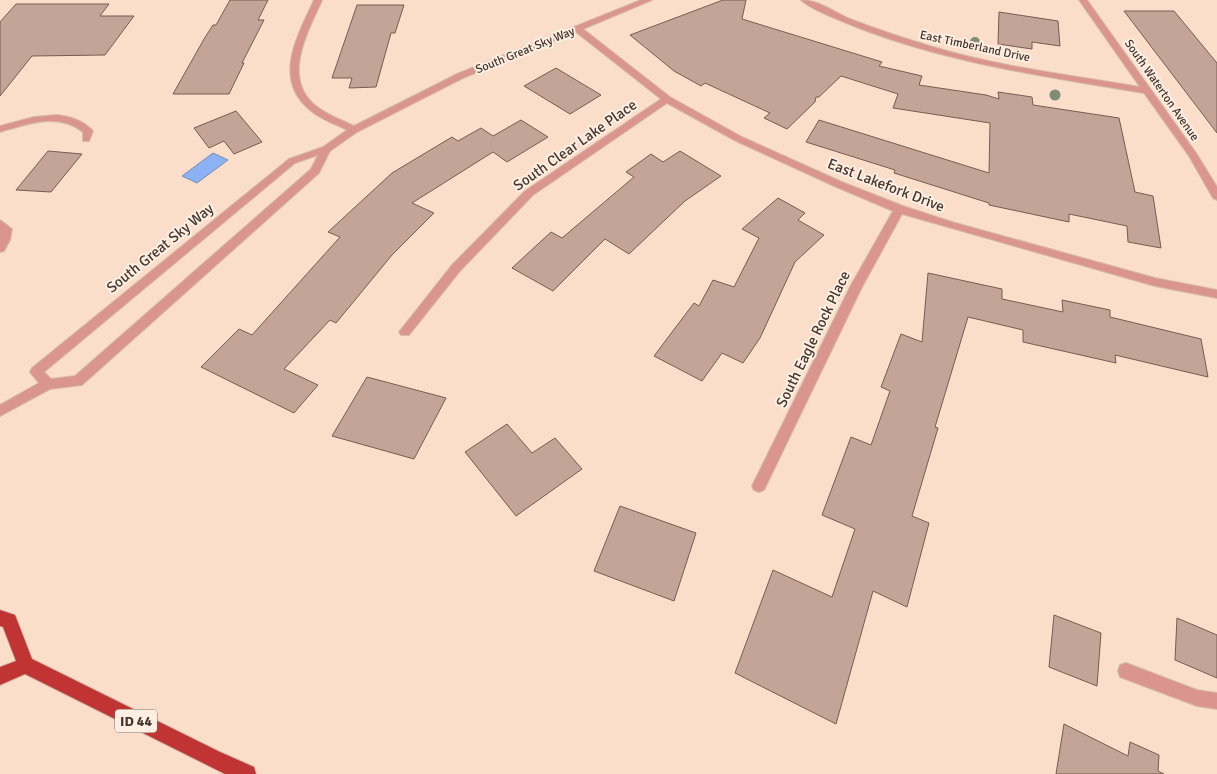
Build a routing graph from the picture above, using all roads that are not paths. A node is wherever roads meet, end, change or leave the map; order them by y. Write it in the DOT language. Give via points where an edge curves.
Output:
graph roads {
  1 [pos="318,0"];
  2 [pos="648,0"];
  3 [pos="805,0"];
  4 [pos="1083,0"];
  5 [pos="577,29"];
  6 [pos="1148,91"];
  7 [pos="667,99"];
  8 [pos="0,129"];
  9 [pos="354,130"];
  10 [pos="86,139"];
  11 [pos="326,149"];
  12 [pos="1217,196"];
  13 [pos="899,209"];
  14 [pos="0,224"];
  15 [pos="0,248"];
  16 [pos="1217,294"];
  17 [pos="405,332"];
  18 [pos="48,384"];
  19 [pos="0,411"];
  20 [pos="759,486"];
  21 [pos="0,618"];
  22 [pos="26,665"];
  23 [pos="1126,671"];
  24 [pos="0,676"];
  25 [pos="1217,701"];
  26 [pos="247,774"];
  1 -- 9 [label="street" via="296,55 292,69 294,83 301,96 313,107"];
  2 -- 5 [label="street, South Great Sky Way"];
  3 -- 6 [label="street, East Timberland Drive" via="862,28 959,58"];
  4 -- 6 [label="street, South Waterton Avenue"];
  5 -- 7 [label="street, East Lakefork Drive"];
  5 -- 9 [label="street, South Great Sky Way" via="460,76"];
  6 -- 12 [label="street, South Waterton Avenue"];
  7 -- 13 [label="street, East Lakefork Drive" via="738,139"];
  7 -- 17 [label="street, South Clear Lake Place" via="529,193 456,268"];
  8 -- 10 [label="street" via="52,117 82,124 88,130"];
  9 -- 11 [label="street, South Great Sky Way"];
  11 -- 18 [label="street, South Great Sky Way" via="315,171 78,381"];
  11 -- 18 [label="street, South Great Sky Way" via="292,161 36,372"];
  13 -- 16 [label="street, East Lakefork Drive" via="1155,282"];
  13 -- 20 [label="street, South Eagle Rock Place" via="856,288"];
  14 -- 15 [label="street" via="7,229"];
  18 -- 19 [label="street, South Great Sky Way"];
  21 -- 22 [label="highway" via="9,621"];
  22 -- 24 [label="highway"];
  22 -- 26 [label="highway, ID 44"];
  23 -- 25 [label="street" via="1197,698"];
}
